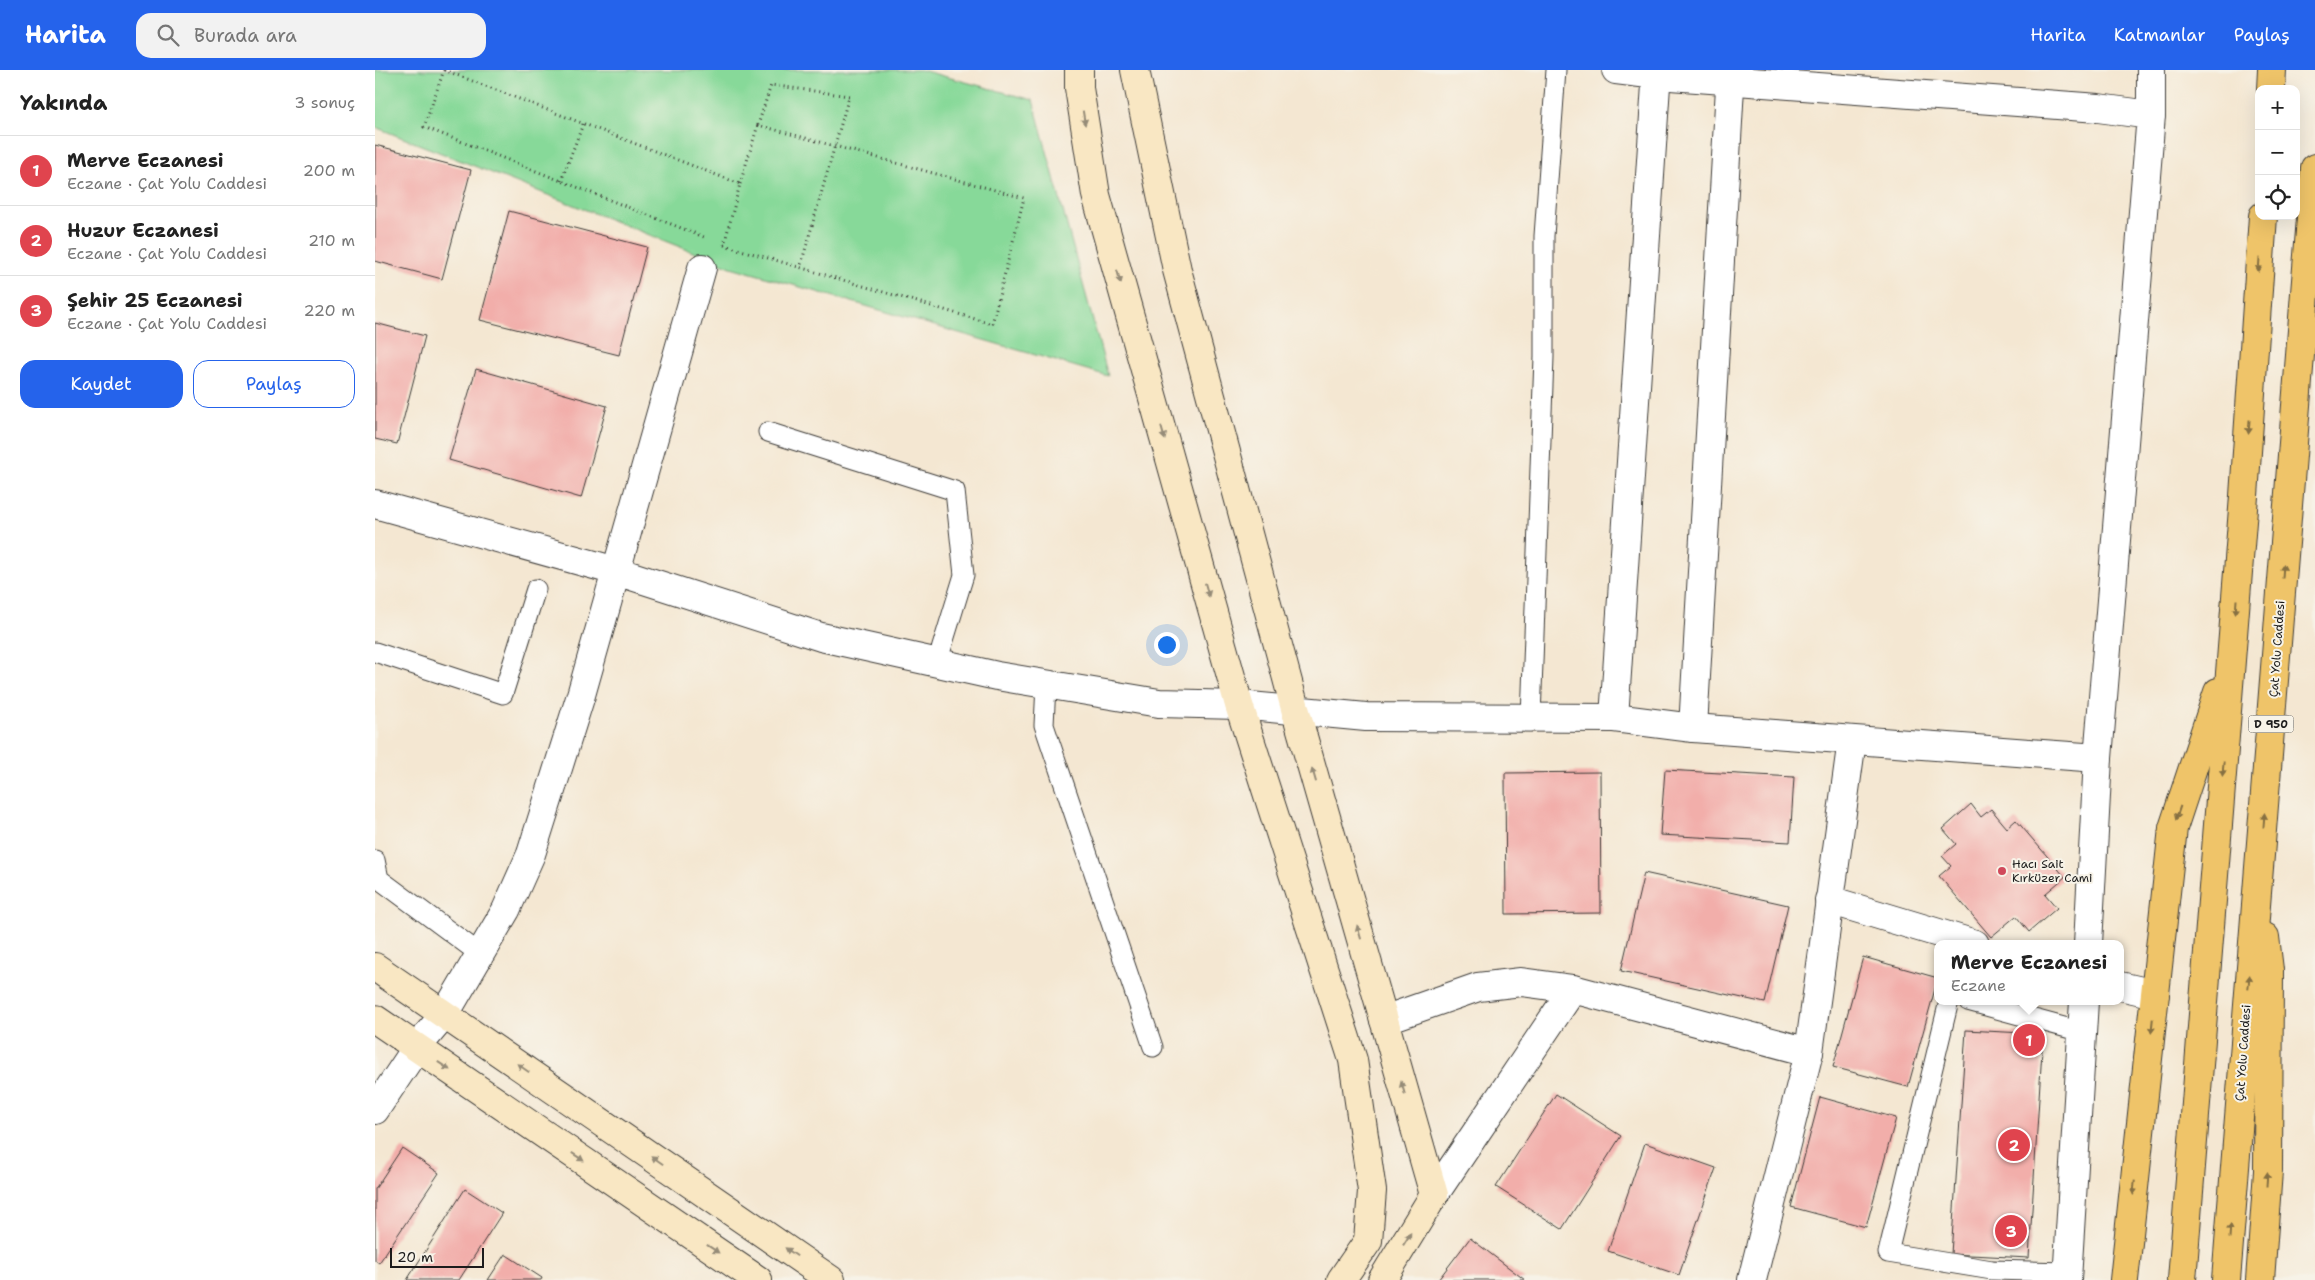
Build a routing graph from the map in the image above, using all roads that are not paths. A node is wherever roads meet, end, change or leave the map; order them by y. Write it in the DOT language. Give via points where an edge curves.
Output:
graph roads {
  1 [pos="1079,70"];
  2 [pos="1135,70"];
  3 [pos="1557,70"];
  4 [pos="1615,70"];
  5 [pos="2151,70"];
  6 [pos="2272,70"];
  7 [pos="1657,72"];
  8 [pos="1731,75"];
  9 [pos="2271,85"];
  10 [pos="2151,116"];
  11 [pos="2315,168"];
  12 [pos="2263,220"];
  13 [pos="702,268"];
  14 [pos="768,432"];
  15 [pos="375,504"];
  16 [pos="616,570"];
  17 [pos="536,589"];
  18 [pos="2232,651"];
  19 [pos="375,652"];
  20 [pos="937,663"];
  21 [pos="1046,685"];
  22 [pos="1239,705"];
  23 [pos="1296,712"];
  24 [pos="1531,718"];
  25 [pos="1615,718"];
  26 [pos="1693,728"];
  27 [pos="1852,740"];
  28 [pos="2098,758"];
  29 [pos="375,860"];
  30 [pos="2258,888"];
  31 [pos="1829,900"];
  32 [pos="1962,940"];
  33 [pos="2088,940"];
  34 [pos="480,954"];
  35 [pos="375,967"];
  36 [pos="2124,987"];
  37 [pos="1573,988"];
  38 [pos="2155,994"];
  39 [pos="1948,1005"];
  40 [pos="1983,1005"];
  41 [pos="2084,1005"];
  42 [pos="445,1014"];
  43 [pos="375,1019"];
  44 [pos="1384,1020"];
  45 [pos="2082,1032"];
  46 [pos="1345,1034"];
  47 [pos="417,1047"];
  48 [pos="1153,1047"];
  49 [pos="1809,1052"];
  50 [pos="375,1110"];
  51 [pos="1434,1195"];
  52 [pos="2067,1276"];
  53 [pos="758,1280"];
  54 [pos="831,1280"];
  55 [pos="1341,1280"];
  56 [pos="1382,1280"];
  57 [pos="1752,1280"];
  58 [pos="2124,1280"];
  59 [pos="2182,1280"];
  60 [pos="2226,1280"];
  61 [pos="2260,1280"];
  1 -- 22 [label="street, one-way" via="1079,88 1097,195"];
  2 -- 23 [label="street" via="1177,270"];
  3 -- 24 [label="lane" via="1544,236 1544,357"];
  4 -- 7 [label="street"];
  5 -- 10 [label="street"];
  6 -- 9 [label="highway"];
  7 -- 8 [label="street"];
  7 -- 25 [label="street"];
  8 -- 10 [label="street" via="2098,108"];
  8 -- 26 [label="street"];
  10 -- 28 [label="street"];
  30 -- 11 [label="highway, Çat Yolu Caddesi / D 950, one-way"];
  12 -- 18 [label="highway, one-way"];
  13 -- 16 [label="street"];
  14 -- 20 [label="lane" via="955,491 964,574"];
  15 -- 16 [label="street"];
  16 -- 20 [label="street" via="821,637"];
  16 -- 34 [label="street" via="531,854 506,910"];
  17 -- 19 [label="lane" via="503,694"];
  18 -- 38 [label="highway, one-way" via="2173,828"];
  18 -- 59 [label="highway, one-way"];
  20 -- 21 [label="street"];
  21 -- 22 [label="street" via="1159,703"];
  21 -- 48 [label="lane" via="1044,725"];
  22 -- 23 [label="street"];
  22 -- 46 [label="street"];
  23 -- 24 [label="street" via="1366,717"];
  44 -- 23 [label="street, one-way"];
  24 -- 25 [label="street"];
  25 -- 26 [label="street"];
  26 -- 27 [label="street"];
  27 -- 28 [label="street"];
  27 -- 31 [label="street"];
  28 -- 33 [label="street"];
  29 -- 34 [label="lane" via="379,879"];
  60 -- 30 [label="highway, Çat Yolu Caddesi / D 950, one-way"];
  61 -- 30 [label="highway, one-way" via="2268,1170 2269,970"];
  31 -- 32 [label="street"];
  31 -- 49 [label="street"];
  34 -- 42 [label="street"];
  35 -- 42 [label="street"];
  36 -- 38 [label="street"];
  37 -- 44 [label="street" via="1521,982 1478,987"];
  37 -- 49 [label="street"];
  37 -- 51 [label="street"];
  38 -- 58 [label="highway, one-way"];
  39 -- 52 [label="lane" via="1888,1252 1992,1270"];
  40 -- 45 [label="lane"];
  41 -- 45 [label="street"];
  42 -- 47 [label="street"];
  54 -- 42 [label="street, one-way"];
  43 -- 47 [label="street"];
  44 -- 46 [label="street"];
  51 -- 44 [label="street, one-way"];
  45 -- 52 [label="street"];
  46 -- 55 [label="street" via="1353,1060 1371,1191 1368,1241"];
  47 -- 50 [label="street"];
  47 -- 53 [label="street, one-way"];
  49 -- 57 [label="street"];
  56 -- 51 [label="street, one-way"];
}
